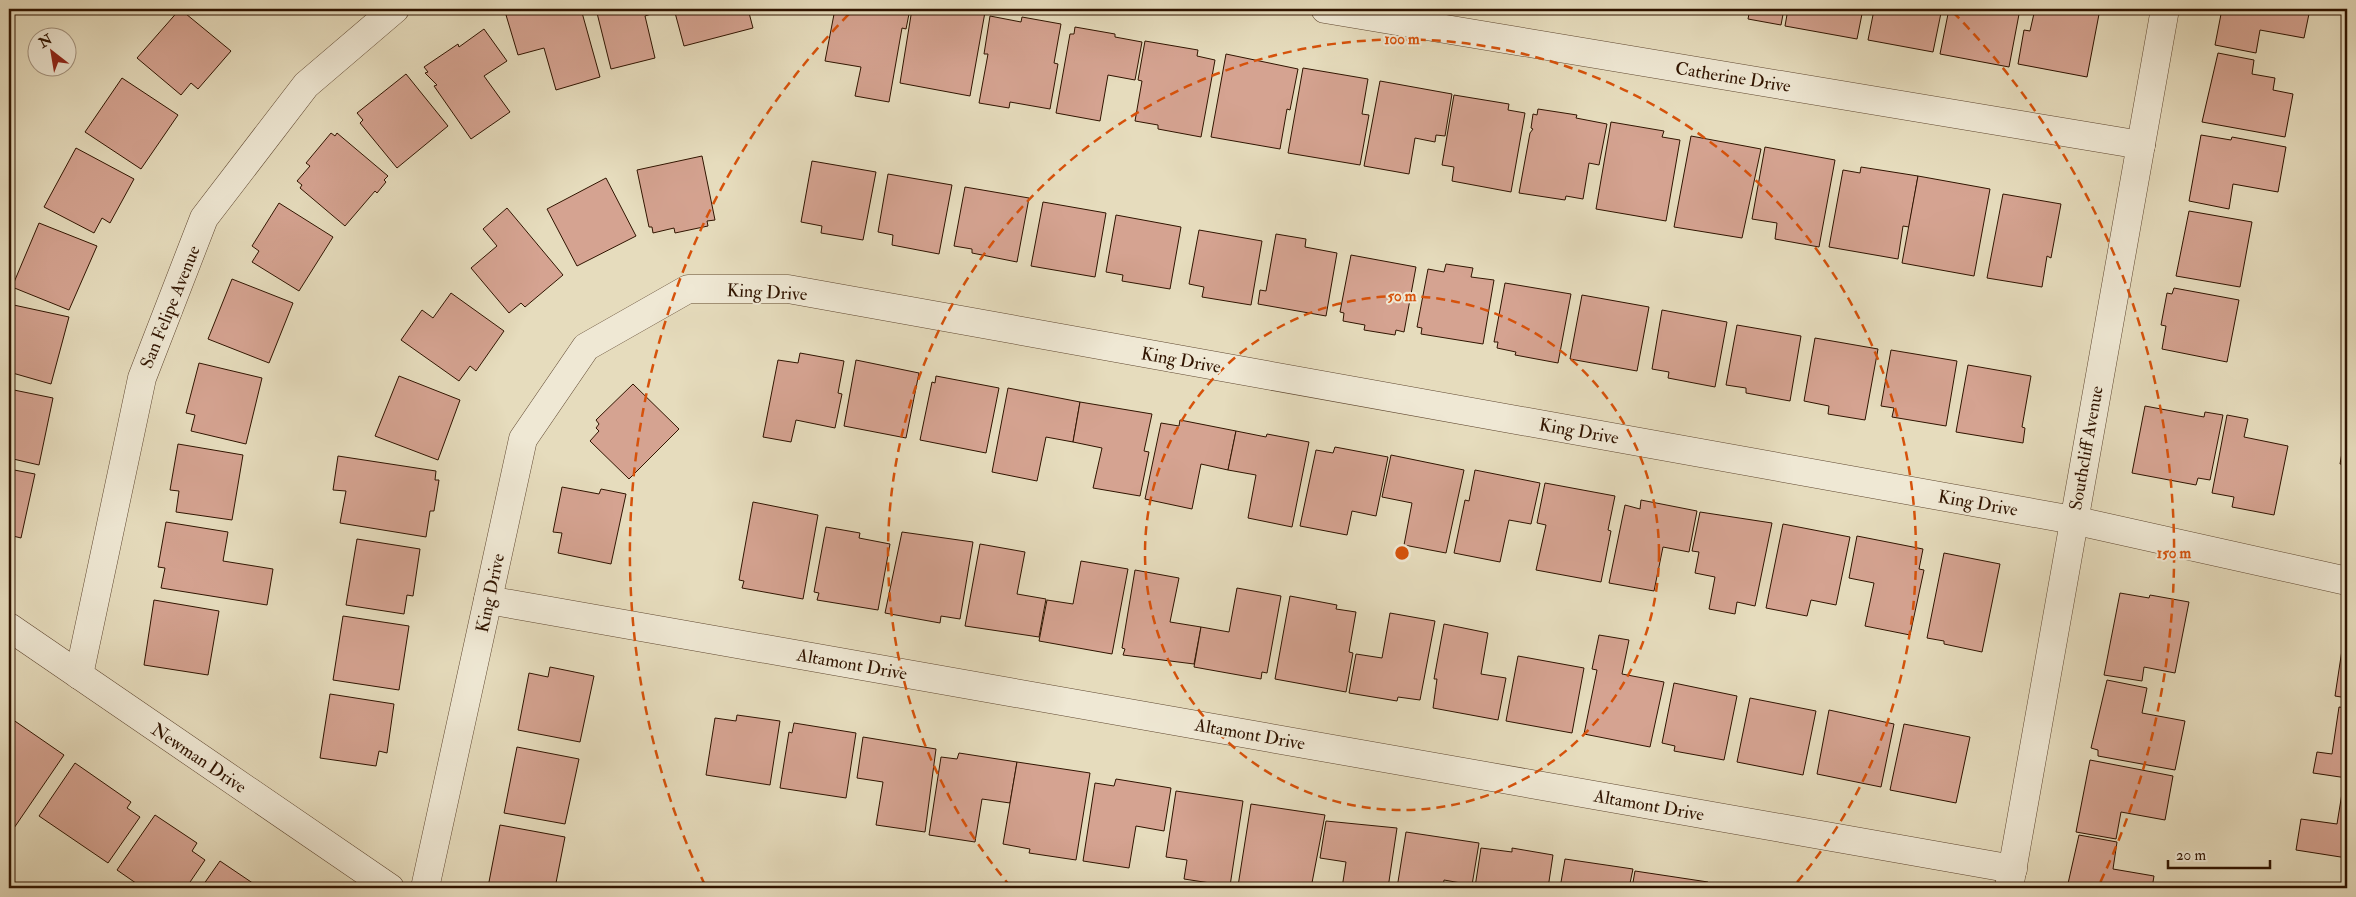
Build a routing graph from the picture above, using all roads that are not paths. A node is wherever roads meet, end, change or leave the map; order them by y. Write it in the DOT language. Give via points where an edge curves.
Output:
graph roads {
  1 [pos="395,9"];
  2 [pos="1325,9"];
  3 [pos="2165,9"];
  4 [pos="2141,145"];
  5 [pos="2074,520"];
  6 [pos="2347,581"];
  7 [pos="488,600"];
  8 [pos="9,628"];
  9 [pos="79,674"];
  10 [pos="2011,879"];
  11 [pos="390,888"];
  12 [pos="425,888"];
  1 -- 9 [label="street, San Felipe Avenue" via="306,85 204,218 142,378"];
  2 -- 4 [label="street, Catherine Drive"];
  3 -- 4 [label="street, Southcliff Avenue"];
  4 -- 5 [label="street, Southcliff Avenue"];
  5 -- 6 [label="street, King Drive"];
  5 -- 7 [label="street, King Drive" via="788,289 688,290 586,347 523,439"];
  5 -- 10 [label="street, Southcliff Avenue"];
  7 -- 10 [label="street, Altamont Drive"];
  7 -- 12 [label="street, King Drive"];
  8 -- 9 [label="street, Newman Drive"];
  9 -- 11 [label="street, Newman Drive"];
}
